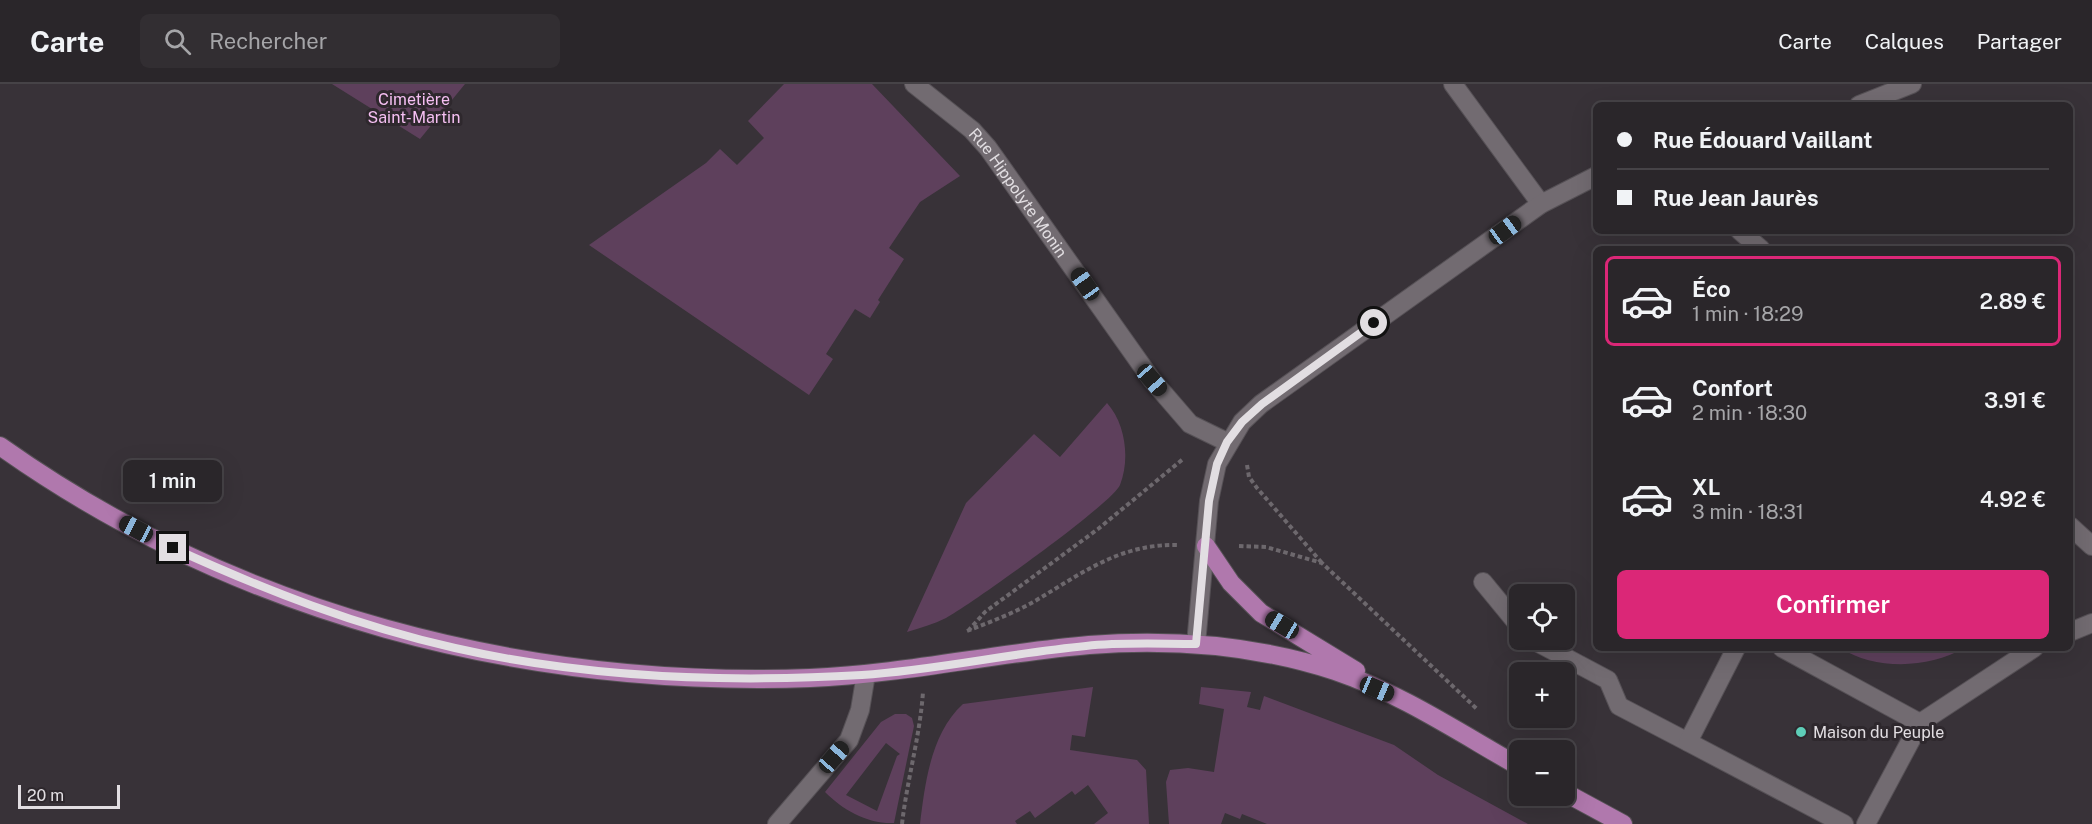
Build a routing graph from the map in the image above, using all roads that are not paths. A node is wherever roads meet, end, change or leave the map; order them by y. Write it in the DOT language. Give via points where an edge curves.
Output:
graph roads {
  1 [pos="914,84"];
  2 [pos="1453,84"];
  3 [pos="1912,84"];
  4 [pos="1867,102"];
  5 [pos="1593,178"];
  6 [pos="1541,204"];
  7 [pos="1744,234"];
  8 [pos="1758,246"];
  9 [pos="1227,442"];
  10 [pos="0,446"];
  11 [pos="2073,529"];
  12 [pos="1206,546"];
  13 [pos="2092,546"];
  14 [pos="1483,582"];
  15 [pos="1509,614"];
  16 [pos="2092,623"];
  17 [pos="2073,631"];
  18 [pos="1196,644"];
  19 [pos="1552,650"];
  20 [pos="1734,651"];
  21 [pos="1788,651"];
  22 [pos="2029,651"];
  23 [pos="866,674"];
  24 [pos="1398,698"];
  25 [pos="1920,723"];
  26 [pos="1688,742"];
  27 [pos="1509,761"];
  28 [pos="1575,798"];
  29 [pos="777,824"];
  30 [pos="1623,824"];
  31 [pos="1844,824"];
  32 [pos="1866,824"];
  1 -- 9 [label="street, Rue Hippolyte Monin" via="972,130 988,148 1152,380 1182,415 1190,424"];
  2 -- 6 [label="street"];
  3 -- 4 [label="street"];
  5 -- 6 [label="street"];
  6 -- 9 [label="street" via="1262,404"];
  7 -- 8 [label="street"];
  9 -- 12 [label="street" via="1217,464 1209,501"];
  10 -- 23 [label="main road" via="99,509 173,548 289,598 386,630 525,661 634,674 749,678"];
  11 -- 13 [label="street"];
  12 -- 18 [label="street"];
  12 -- 24 [label="main road" via="1231,584 1262,613"];
  14 -- 15 [label="street"];
  16 -- 17 [label="street"];
  18 -- 23 [label="main road" via="1088,646"];
  18 -- 24 [label="main road" via="1271,653 1336,672"];
  19 -- 26 [label="street" via="1608,680 1619,706"];
  20 -- 26 [label="street"];
  21 -- 25 [label="street"];
  22 -- 25 [label="street"];
  23 -- 29 [label="street" via="860,710 849,740"];
  24 -- 27 [label="main road"];
  25 -- 32 [label="street"];
  26 -- 31 [label="street"];
  28 -- 30 [label="main road"];
}
